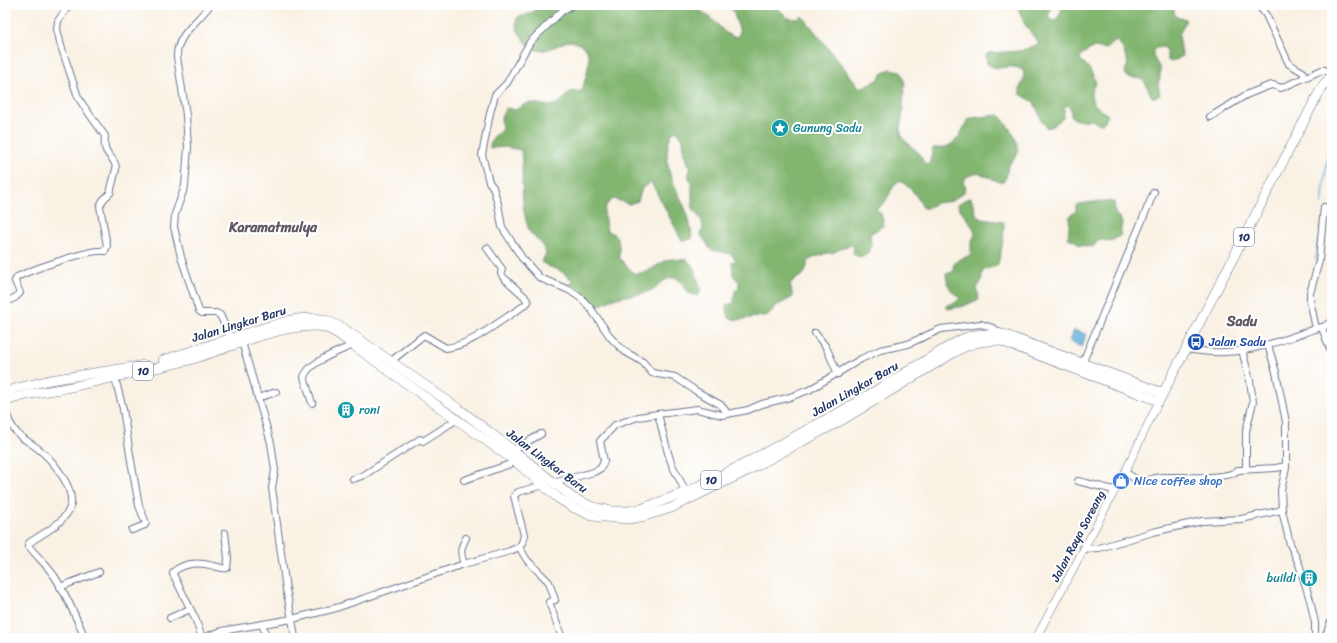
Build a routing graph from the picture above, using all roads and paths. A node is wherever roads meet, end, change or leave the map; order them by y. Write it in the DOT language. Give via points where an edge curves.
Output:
graph roads {
  1 [pos="69,5"];
  2 [pos="210,5"];
  3 [pos="572,5"];
  4 [pos="1258,5"];
  5 [pos="1332,75"];
  6 [pos="1305,77"];
  7 [pos="1210,117"];
  8 [pos="1154,192"];
  9 [pos="1324,207"];
  10 [pos="487,248"];
  11 [pos="5,303"];
  12 [pos="1332,321"];
  13 [pos="1319,328"];
  14 [pos="815,333"];
  15 [pos="1003,334"];
  16 [pos="235,341"];
  17 [pos="353,345"];
  18 [pos="1268,345"];
  19 [pos="1185,349"];
  20 [pos="1242,350"];
  21 [pos="1332,354"];
  22 [pos="390,362"];
  23 [pos="1082,364"];
  24 [pos="838,374"];
  25 [pos="116,378"];
  26 [pos="276,392"];
  27 [pos="5,394"];
  28 [pos="1161,397"];
  29 [pos="258,398"];
  30 [pos="5,402"];
  31 [pos="312,402"];
  32 [pos="5,408"];
  33 [pos="658,414"];
  34 [pos="728,414"];
  35 [pos="456,420"];
  36 [pos="541,434"];
  37 [pos="513,450"];
  38 [pos="516,462"];
  39 [pos="1286,466"];
  40 [pos="1246,469"];
  41 [pos="1125,472"];
  42 [pos="353,479"];
  43 [pos="464,480"];
  44 [pos="1078,481"];
  45 [pos="554,483"];
  46 [pos="544,485"];
  47 [pos="1114,490"];
  48 [pos="686,492"];
  49 [pos="1282,510"];
  50 [pos="132,530"];
  51 [pos="225,533"];
  52 [pos="466,538"];
  53 [pos="519,547"];
  54 [pos="1083,549"];
  55 [pos="464,564"];
  56 [pos="99,572"];
  57 [pos="60,587"];
  58 [pos="190,609"];
  59 [pos="170,618"];
  60 [pos="292,619"];
  61 [pos="1332,619"];
  62 [pos="262,624"];
  63 [pos="85,638"];
  64 [pos="202,638"];
  65 [pos="267,638"];
  66 [pos="295,638"];
  67 [pos="562,638"];
  68 [pos="1036,638"];
  69 [pos="1317,638"];
  70 [pos="1325,638"];
  1 -- 11 [label="street" via="58,21 61,46 78,97 105,136 106,151 116,165 110,192 100,206 107,246 105,251 96,250 17,277 15,280 20,293"];
  2 -- 16 [label="street" via="186,32 176,49 188,147 185,186 175,214 174,227 199,311 220,315"];
  3 -- 34 [label="street" via="562,11 530,42 511,77 496,95 490,113 482,155 498,204 502,227 536,275 582,299 624,351 643,362 652,373 675,377 721,405"];
  4 -- 6 [label="street" via="1266,15 1289,64 1303,72"];
  5 -- 6 [label="street" via="1322,70"];
  5 -- 19 [label="highway, 10" via="1316,98"];
  6 -- 7 [label="street" via="1281,88 1273,85 1246,95"];
  8 -- 23 [label="street"];
  9 -- 13 [label="street" via="1319,261 1310,293"];
  10 -- 22 [label="street" via="502,269 503,277 528,302 480,335 455,346 444,348 424,335"];
  12 -- 13 [label="street"];
  13 -- 18 [label="street"];
  13 -- 21 [label="street"];
  14 -- 24 [label="street" via="826,347"];
  15 -- 23 [label="highway, Jalan Lingkar Baru / 10"];
  15 -- 24 [label="street" via="981,324 941,329 908,344 880,350"];
  15 -- 48 [label="highway, Jalan Lingkar Baru / 10" via="965,337 840,412"];
  16 -- 17 [label="highway, Jalan Lingkar Baru / 10" via="306,326 318,326 333,331"];
  16 -- 22 [label="highway, Jalan Lingkar Baru / 10" via="279,323 316,318 343,328"];
  16 -- 25 [label="highway, Jalan Lingkar Baru / 10" via="201,356"];
  16 -- 27 [label="highway, Jalan Lingkar Baru / 10" via="142,365 50,380 14,389"];
  16 -- 29 [label="street"];
  17 -- 31 [label="street" via="317,362 304,375"];
  17 -- 35 [label="highway, Jalan Lingkar Baru / 10"];
  18 -- 20 [label="street"];
  18 -- 39 [label="street" via="1285,414"];
  19 -- 20 [label="street" via="1206,352"];
  19 -- 28 [label="highway, 10"];
  20 -- 40 [label="street" via="1253,402 1246,431"];
  22 -- 37 [label="highway, Jalan Lingkar Baru / 10"];
  23 -- 28 [label="highway, Jalan Lingkar Baru / 10"];
  24 -- 34 [label="street" via="802,393"];
  25 -- 30 [label="highway, Jalan Lingkar Baru / 10" via="35,392"];
  25 -- 50 [label="street" via="140,506 146,523"];
  26 -- 29 [label="street"];
  28 -- 41 [label="main road, Jalan Raya Soreang"];
  28 -- 46 [label="highway, Jalan Lingkar Baru / 10" via="1001,341 987,340 960,349 844,419 671,508 629,519 592,516 558,498"];
  29 -- 60 [label="street" via="273,456 275,470 272,488"];
  32 -- 57 [label="street" via="9,421 18,434 50,459 69,490 71,503 64,518 28,544"];
  33 -- 34 [label="street" via="698,409 719,415"];
  33 -- 45 [label="street" via="615,425 600,441 604,461 601,468"];
  33 -- 48 [label="street" via="668,453"];
  35 -- 38 [label="highway, Jalan Lingkar Baru / 10"];
  35 -- 42 [label="street" via="424,441 420,439 364,475"];
  36 -- 37 [label="street"];
  37 -- 45 [label="highway, Jalan Lingkar Baru / 10"];
  38 -- 43 [label="street"];
  38 -- 46 [label="highway, Jalan Lingkar Baru / 10"];
  39 -- 40 [label="street"];
  39 -- 49 [label="street" via="1281,490"];
  40 -- 41 [label="street" via="1227,475 1161,477 1140,481"];
  41 -- 47 [label="main road, Jalan Raya Soreang"];
  44 -- 47 [label="street"];
  45 -- 46 [label="street"];
  45 -- 48 [label="highway, Jalan Lingkar Baru / 10" via="582,503 611,511 641,509"];
  46 -- 53 [label="street" via="518,492 514,496 524,535"];
  47 -- 54 [label="main road, Jalan Raya Soreang"];
  49 -- 54 [label="street" via="1241,519 1202,521 1099,548"];
  49 -- 69 [label="street" via="1290,544 1310,600"];
  51 -- 58 [label="street" via="227,568 194,564 182,566 173,572"];
  52 -- 55 [label="street" via="461,546"];
  53 -- 55 [label="street"];
  53 -- 67 [label="street" via="527,560 549,582 555,600 549,602"];
  54 -- 68 [label="main road, Jalan Raya Soreang"];
  55 -- 60 [label="street" via="336,608"];
  56 -- 57 [label="street"];
  57 -- 63 [label="street"];
  58 -- 59 [label="street"];
  58 -- 64 [label="street"];
  60 -- 62 [label="street"];
  60 -- 66 [label="street"];
  61 -- 70 [label="street"];
  62 -- 64 [label="street" via="222,631"];
  62 -- 65 [label="street"];
}
